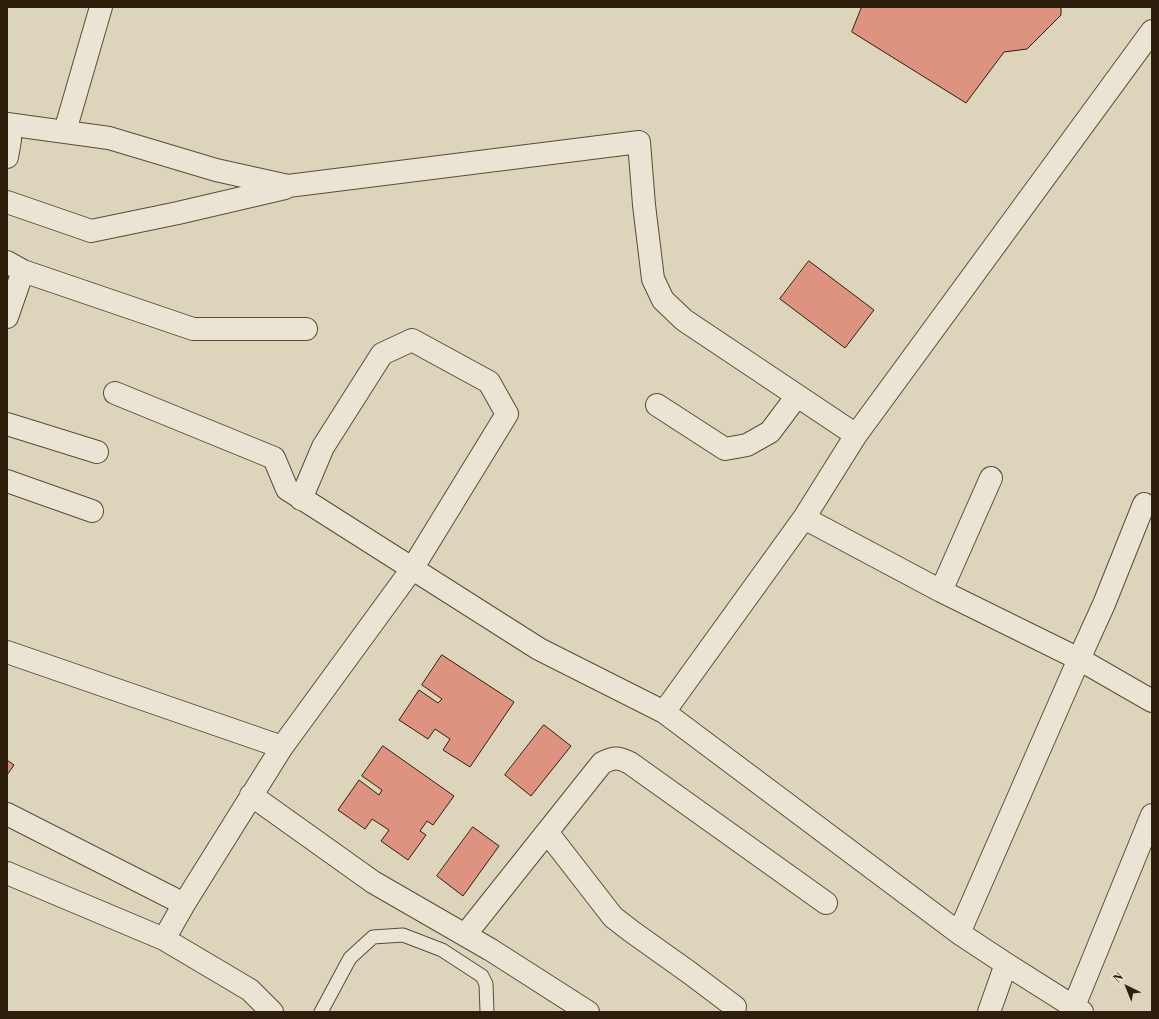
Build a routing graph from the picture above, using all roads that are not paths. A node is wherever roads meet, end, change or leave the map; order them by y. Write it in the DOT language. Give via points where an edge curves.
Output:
graph roads {
  1 [pos="101,7"];
  2 [pos="1152,31"];
  3 [pos="7,124"];
  4 [pos="65,131"];
  5 [pos="7,138"];
  6 [pos="7,157"];
  7 [pos="297,185"];
  8 [pos="7,202"];
  9 [pos="15,266"];
  10 [pos="7,317"];
  11 [pos="306,329"];
  12 [pos="115,393"];
  13 [pos="797,396"];
  14 [pos="657,405"];
  15 [pos="7,424"];
  16 [pos="856,435"];
  17 [pos="97,452"];
  18 [pos="991,478"];
  19 [pos="7,481"];
  20 [pos="302,499"];
  21 [pos="1144,504"];
  22 [pos="92,510"];
  23 [pos="804,518"];
  24 [pos="412,569"];
  25 [pos="941,591"];
  26 [pos="7,652"];
  27 [pos="1079,660"];
  28 [pos="1152,701"];
  29 [pos="664,712"];
  30 [pos="282,747"];
  31 [pos="251,795"];
  32 [pos="7,814"];
  33 [pos="1152,815"];
  34 [pos="547,832"];
  35 [pos="7,873"];
  36 [pos="826,903"];
  37 [pos="184,904"];
  38 [pos="959,933"];
  39 [pos="465,935"];
  40 [pos="164,939"];
  41 [pos="1006,964"];
  42 [pos="735,1007"];
  43 [pos="1078,1009"];
  44 [pos="272,1012"];
  45 [pos="321,1012"];
  46 [pos="487,1012"];
  47 [pos="588,1012"];
  48 [pos="989,1012"];
  1 -- 4 [label="street"];
  2 -- 16 [label="street"];
  3 -- 4 [label="street"];
  4 -- 7 [label="street" via="110,138 216,170 288,186"];
  5 -- 6 [label="street" via="10,140"];
  7 -- 8 [label="street" via="91,231"];
  7 -- 13 [label="street" via="638,142 653,280 663,300 684,320"];
  9 -- 10 [label="street"];
  9 -- 11 [label="street" via="193,329"];
  12 -- 20 [label="street" via="274,458 287,490"];
  13 -- 14 [label="street" via="770,432 747,445 725,449"];
  13 -- 16 [label="street"];
  15 -- 17 [label="street"];
  16 -- 23 [label="street"];
  18 -- 25 [label="street"];
  19 -- 22 [label="street"];
  20 -- 24 [label="street"];
  20 -- 24 [label="street" via="323,447 382,354 412,340 488,382 507,414"];
  21 -- 27 [label="street"];
  23 -- 25 [label="street"];
  23 -- 29 [label="street"];
  24 -- 29 [label="street" via="539,649"];
  24 -- 30 [label="street"];
  25 -- 27 [label="street"];
  26 -- 30 [label="street"];
  27 -- 28 [label="street"];
  27 -- 38 [label="street"];
  29 -- 38 [label="street"];
  30 -- 31 [label="street"];
  31 -- 37 [label="street"];
  31 -- 39 [label="street" via="373,882"];
  32 -- 37 [label="street"];
  33 -- 43 [label="street"];
  34 -- 36 [label="street" via="602,763 619,758 630,763"];
  34 -- 39 [label="street"];
  34 -- 42 [label="street" via="613,917"];
  35 -- 40 [label="street"];
  37 -- 40 [label="street"];
  38 -- 41 [label="street"];
  39 -- 47 [label="street"];
  40 -- 44 [label="street" via="250,990"];
  41 -- 43 [label="street"];
  41 -- 48 [label="street"];
  45 -- 46 [label="lane" via="350,958 373,937 403,934 442,950 482,976 486,984"];
}
